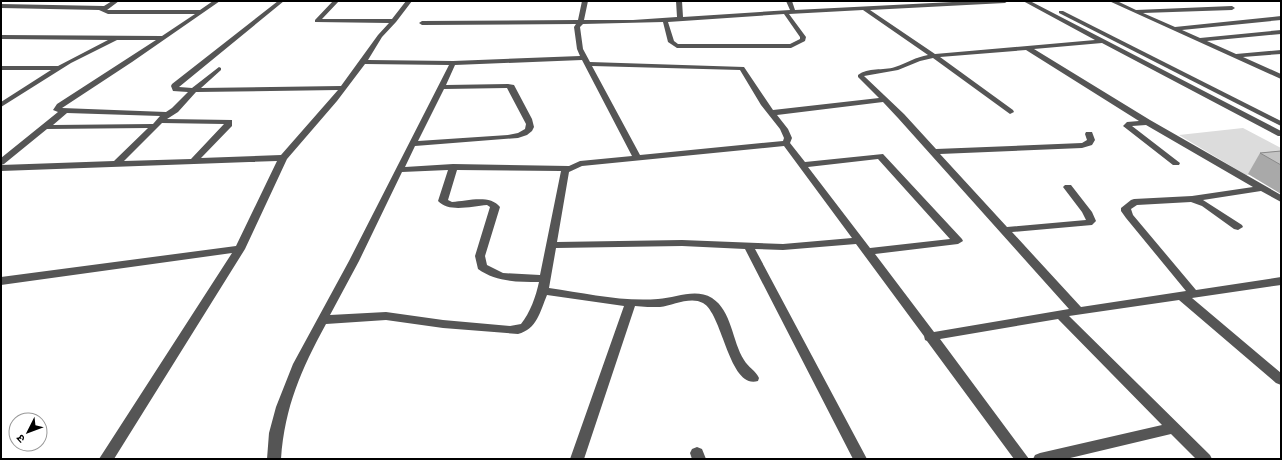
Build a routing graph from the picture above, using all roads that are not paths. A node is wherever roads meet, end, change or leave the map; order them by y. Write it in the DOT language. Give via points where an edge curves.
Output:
graph roads {
  1 [pos="58,1"];
  2 [pos="116,1"];
  3 [pos="216,1"];
  4 [pos="281,1"];
  5 [pos="336,1"];
  6 [pos="409,1"];
  7 [pos="585,1"];
  8 [pos="679,1"];
  9 [pos="789,1"];
  10 [pos="1005,1"];
  11 [pos="1026,1"];
  12 [pos="1040,1"];
  13 [pos="1112,1"];
  14 [pos="928,3"];
  15 [pos="1,6"];
  16 [pos="47,7"];
  17 [pos="103,8"];
  18 [pos="864,8"];
  19 [pos="1232,8"];
  20 [pos="201,12"];
  21 [pos="785,12"];
  22 [pos="793,12"];
  23 [pos="1136,12"];
  24 [pos="680,19"];
  25 [pos="1279,19"];
  26 [pos="665,20"];
  27 [pos="394,21"];
  28 [pos="422,23"];
  29 [pos="580,24"];
  30 [pos="1175,29"];
  31 [pos="1281,32"];
  32 [pos="1,37"];
  33 [pos="116,38"];
  34 [pos="164,38"];
  35 [pos="1199,40"];
  36 [pos="1102,41"];
  37 [pos="1028,48"];
  38 [pos="1281,52"];
  39 [pos="934,56"];
  40 [pos="1236,57"];
  41 [pos="586,61"];
  42 [pos="364,62"];
  43 [pos="453,64"];
  44 [pos="1,68"];
  45 [pos="59,68"];
  46 [pos="219,69"];
  47 [pos="1273,73"];
  48 [pos="1281,73"];
  49 [pos="1281,77"];
  50 [pos="441,87"];
  51 [pos="342,88"];
  52 [pos="194,90"];
  53 [pos="885,100"];
  54 [pos="1,105"];
  55 [pos="65,111"];
  56 [pos="1010,112"];
  57 [pos="771,113"];
  58 [pos="167,114"];
  59 [pos="1281,116"];
  60 [pos="1268,117"];
  61 [pos="1147,122"];
  62 [pos="157,124"];
  63 [pos="1281,124"];
  64 [pos="44,127"];
  65 [pos="1090,134"];
  66 [pos="1281,134"];
  67 [pos="786,143"];
  68 [pos="412,144"];
  69 [pos="934,152"];
  70 [pos="283,158"];
  71 [pos="637,158"];
  72 [pos="1,162"];
  73 [pos="194,162"];
  74 [pos="1176,163"];
  75 [pos="116,164"];
  76 [pos="802,165"];
  77 [pos="453,167"];
  78 [pos="1,168"];
  79 [pos="568,168"];
  80 [pos="399,170"];
  81 [pos="1068,187"];
  82 [pos="1264,188"];
  83 [pos="1192,199"];
  84 [pos="1281,199"];
  85 [pos="1238,227"];
  86 [pos="1005,230"];
  87 [pos="858,241"];
  88 [pos="551,245"];
  89 [pos="748,245"];
  90 [pos="240,249"];
  91 [pos="867,252"];
  92 [pos="1,281"];
  93 [pos="1281,281"];
  94 [pos="544,285"];
  95 [pos="1187,294"];
  96 [pos="631,302"];
  97 [pos="1078,311"];
  98 [pos="1060,314"];
  99 [pos="322,320"];
  100 [pos="930,337"];
  101 [pos="753,378"];
  102 [pos="1281,380"];
  103 [pos="1174,428"];
  104 [pos="106,459"];
  105 [pos="274,459"];
  106 [pos="577,459"];
  107 [pos="860,459"];
  108 [pos="1022,459"];
  109 [pos="1040,459"];
  110 [pos="1205,459"];
  1 -- 16 [label="street"];
  2 -- 17 [label="street"];
  3 -- 20 [label="street"];
  4 -- 52 [label="street" via="174,88"];
  5 -- 27 [label="street" via="317,21"];
  6 -- 27 [label="street"];
  7 -- 29 [label="street"];
  8 -- 24 [label="street"];
  9 -- 22 [label="street"];
  10 -- 14 [label="street"];
  11 -- 36 [label="street"];
  12 -- 60 [label="street"];
  13 -- 23 [label="street"];
  14 -- 18 [label="street"];
  15 -- 16 [label="street"];
  16 -- 17 [label="street"];
  17 -- 20 [label="street" via="102,10 108,12"];
  18 -- 22 [label="street"];
  18 -- 39 [label="street"];
  19 -- 23 [label="street"];
  20 -- 34 [label="street"];
  21 -- 22 [label="street"];
  21 -- 24 [label="street"];
  21 -- 26 [label="street" via="803,37 803,40 791,46 677,46 671,42"];
  23 -- 30 [label="street"];
  24 -- 26 [label="street"];
  25 -- 30 [label="street"];
  26 -- 29 [label="street"];
  27 -- 42 [label="street" via="380,36"];
  28 -- 29 [label="street"];
  29 -- 41 [label="street" via="577,28 580,49"];
  30 -- 35 [label="street"];
  31 -- 35 [label="street"];
  32 -- 33 [label="street"];
  33 -- 34 [label="street"];
  33 -- 45 [label="street"];
  34 -- 55 [label="street" via="84,89 57,110"];
  35 -- 40 [label="street"];
  36 -- 37 [label="street"];
  36 -- 66 [label="street"];
  37 -- 39 [label="street"];
  37 -- 61 [label="street"];
  38 -- 40 [label="street"];
  39 -- 53 [label="street" via="918,59 896,69 861,74 860,76"];
  39 -- 56 [label="street"];
  40 -- 47 [label="street"];
  41 -- 43 [label="street"];
  41 -- 57 [label="street" via="742,68"];
  41 -- 71 [label="street"];
  42 -- 43 [label="street"];
  42 -- 51 [label="street"];
  43 -- 50 [label="street"];
  44 -- 45 [label="street"];
  45 -- 54 [label="street"];
  46 -- 52 [label="street"];
  47 -- 48 [label="street"];
  47 -- 49 [label="street"];
  50 -- 68 [label="street"];
  50 -- 68 [label="street" via="511,87 531,124 530,127 522,134 508,137"];
  51 -- 52 [label="street"];
  51 -- 70 [label="street"];
  52 -- 58 [label="street" via="175,110"];
  53 -- 57 [label="street"];
  53 -- 69 [label="street"];
  55 -- 58 [label="street"];
  55 -- 64 [label="street"];
  57 -- 67 [label="street" via="784,129 788,138"];
  58 -- 62 [label="street"];
  59 -- 60 [label="street"];
  60 -- 63 [label="street"];
  61 -- 74 [label="street" via="1127,126"];
  61 -- 82 [label="street"];
  62 -- 64 [label="street"];
  62 -- 73 [label="street" via="229,122"];
  62 -- 75 [label="street"];
  64 -- 72 [label="street"];
  65 -- 69 [label="street" via="1089,143 1082,146"];
  67 -- 71 [label="street"];
  67 -- 76 [label="street"];
  68 -- 80 [label="street"];
  69 -- 86 [label="street"];
  70 -- 73 [label="street"];
  70 -- 90 [label="street"];
  71 -- 79 [label="street" via="580,164"];
  73 -- 75 [label="street"];
  75 -- 78 [label="street"];
  76 -- 87 [label="street"];
  76 -- 91 [label="street" via="880,156 958,240"];
  77 -- 79 [label="street"];
  77 -- 80 [label="street"];
  77 -- 94 [label="street" via="443,202 450,205 491,203 494,207 480,256 482,267 493,275"];
  79 -- 88 [label="street" via="564,174"];
  80 -- 99 [label="street"];
  81 -- 86 [label="street" via="1091,221"];
  82 -- 83 [label="street"];
  82 -- 84 [label="street"];
  83 -- 85 [label="street" via="1205,204"];
  83 -- 95 [label="street" via="1134,202 1126,208"];
  86 -- 97 [label="street"];
  87 -- 89 [label="street" via="783,248"];
  87 -- 91 [label="street"];
  88 -- 89 [label="street"];
  88 -- 94 [label="street"];
  89 -- 107 [label="street"];
  90 -- 92 [label="street"];
  90 -- 104 [label="street"];
  91 -- 100 [label="street"];
  93 -- 95 [label="street"];
  94 -- 96 [label="street" via="595,299"];
  94 -- 99 [label="street" via="530,322 525,328 518,330 386,316"];
  95 -- 97 [label="street"];
  95 -- 102 [label="street"];
  96 -- 101 [label="street" via="659,303 696,296 709,301 718,313 738,364"];
  96 -- 106 [label="street"];
  97 -- 98 [label="street"];
  98 -- 100 [label="street"];
  98 -- 103 [label="street"];
  99 -- 105 [label="street" via="299,363 284,402 277,429"];
  100 -- 108 [label="street"];
  103 -- 109 [label="street"];
  103 -- 110 [label="street"];
}
